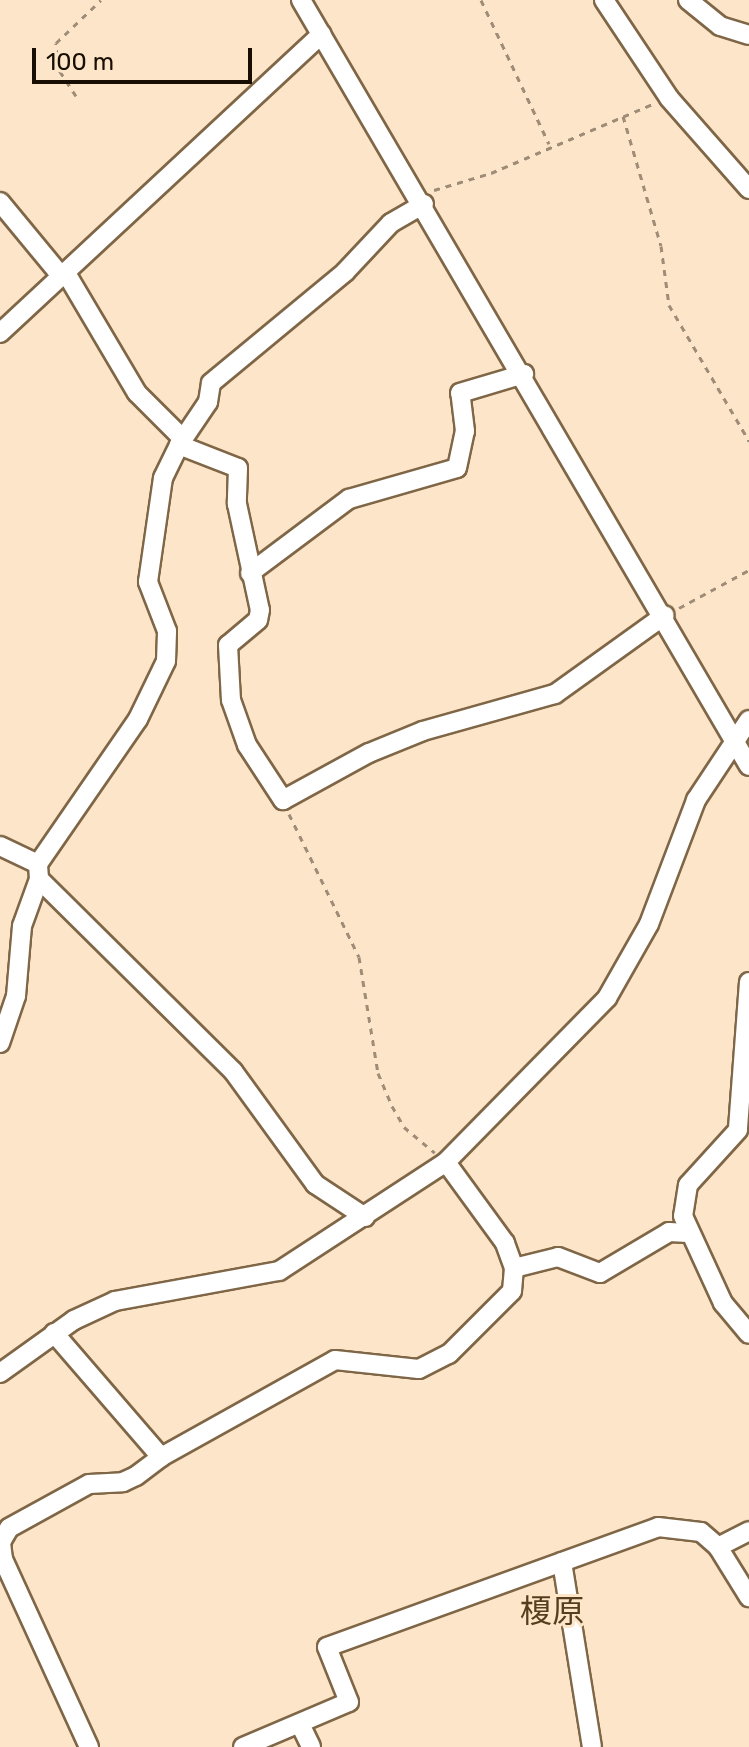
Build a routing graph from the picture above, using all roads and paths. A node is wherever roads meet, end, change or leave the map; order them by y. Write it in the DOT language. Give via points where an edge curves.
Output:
graph roads {
  1 [pos="101,0"];
  2 [pos="301,0"];
  3 [pos="481,0"];
  4 [pos="604,0"];
  5 [pos="688,0"];
  6 [pos="322,34"];
  7 [pos="749,35"];
  8 [pos="76,96"];
  9 [pos="669,98"];
  10 [pos="623,116"];
  11 [pos="549,144"];
  12 [pos="749,189"];
  13 [pos="422,200"];
  14 [pos="0,202"];
  15 [pos="64,275"];
  16 [pos="0,333"];
  17 [pos="524,374"];
  18 [pos="749,441"];
  19 [pos="181,442"];
  20 [pos="749,570"];
  21 [pos="250,573"];
  22 [pos="665,615"];
  23 [pos="749,720"];
  24 [pos="736,738"];
  25 [pos="749,766"];
  26 [pos="283,800"];
  27 [pos="0,846"];
  28 [pos="39,872"];
  29 [pos="749,982"];
  30 [pos="0,1043"];
  31 [pos="446,1162"];
  32 [pos="365,1217"];
  33 [pos="688,1233"];
  34 [pos="514,1268"];
  35 [pos="54,1333"];
  36 [pos="749,1334"];
  37 [pos="0,1373"];
  38 [pos="161,1457"];
  39 [pos="749,1531"];
  40 [pos="718,1547"];
  41 [pos="562,1562"];
  42 [pos="749,1597"];
  43 [pos="300,1724"];
  44 [pos="89,1747"];
  45 [pos="243,1747"];
  46 [pos="311,1747"];
  47 [pos="592,1747"];
  1 -- 8 [label="path" via="56,43 58,68"];
  2 -- 6 [label="street"];
  3 -- 11 [label="path"];
  4 -- 9 [label="street"];
  5 -- 7 [label="street" via="720,26"];
  6 -- 13 [label="street"];
  6 -- 15 [label="street"];
  9 -- 10 [label="path"];
  9 -- 12 [label="street"];
  10 -- 11 [label="path"];
  10 -- 18 [label="path" via="661,246 669,305"];
  11 -- 13 [label="path"];
  13 -- 17 [label="street"];
  13 -- 19 [label="street" via="211,383 208,402"];
  14 -- 15 [label="street"];
  15 -- 16 [label="street"];
  15 -- 19 [label="street" via="137,393"];
  17 -- 21 [label="street" via="460,393 465,431 457,468 349,499"];
  17 -- 22 [label="street"];
  19 -- 21 [label="street" via="238,468 237,504"];
  19 -- 28 [label="street" via="163,478 148,582 167,631 166,661 138,719"];
  20 -- 22 [label="path"];
  21 -- 26 [label="street" via="260,610 258,620 228,645 231,700 247,745"];
  22 -- 24 [label="street"];
  22 -- 26 [label="street" via="555,694 423,731 369,753"];
  23 -- 24 [label="street"];
  24 -- 25 [label="street"];
  24 -- 31 [label="street" via="696,800 649,924 607,998"];
  26 -- 31 [label="path" via="359,957 378,1073 392,1106 404,1127"];
  27 -- 28 [label="street"];
  28 -- 30 [label="street" via="22,926 16,996"];
  28 -- 32 [label="street" via="233,1071 315,1184"];
  29 -- 33 [label="street" via="738,1130 688,1185 683,1207"];
  31 -- 32 [label="street"];
  31 -- 34 [label="street" via="505,1243"];
  32 -- 35 [label="street" via="279,1271 115,1301"];
  33 -- 34 [label="street" via="669,1232 600,1273 558,1257"];
  33 -- 36 [label="street" via="723,1303"];
  34 -- 38 [label="street" via="512,1291 449,1354 419,1369 335,1360"];
  35 -- 37 [label="street"];
  35 -- 38 [label="street"];
  38 -- 44 [label="street" via="123,1482 89,1484 9,1528 1,1542 3,1559"];
  39 -- 40 [label="street"];
  40 -- 41 [label="street" via="701,1532 658,1527"];
  40 -- 42 [label="street"];
  41 -- 43 [label="street" via="327,1647 349,1702"];
  41 -- 47 [label="street"];
  43 -- 45 [label="street"];
  43 -- 46 [label="street"];
}
